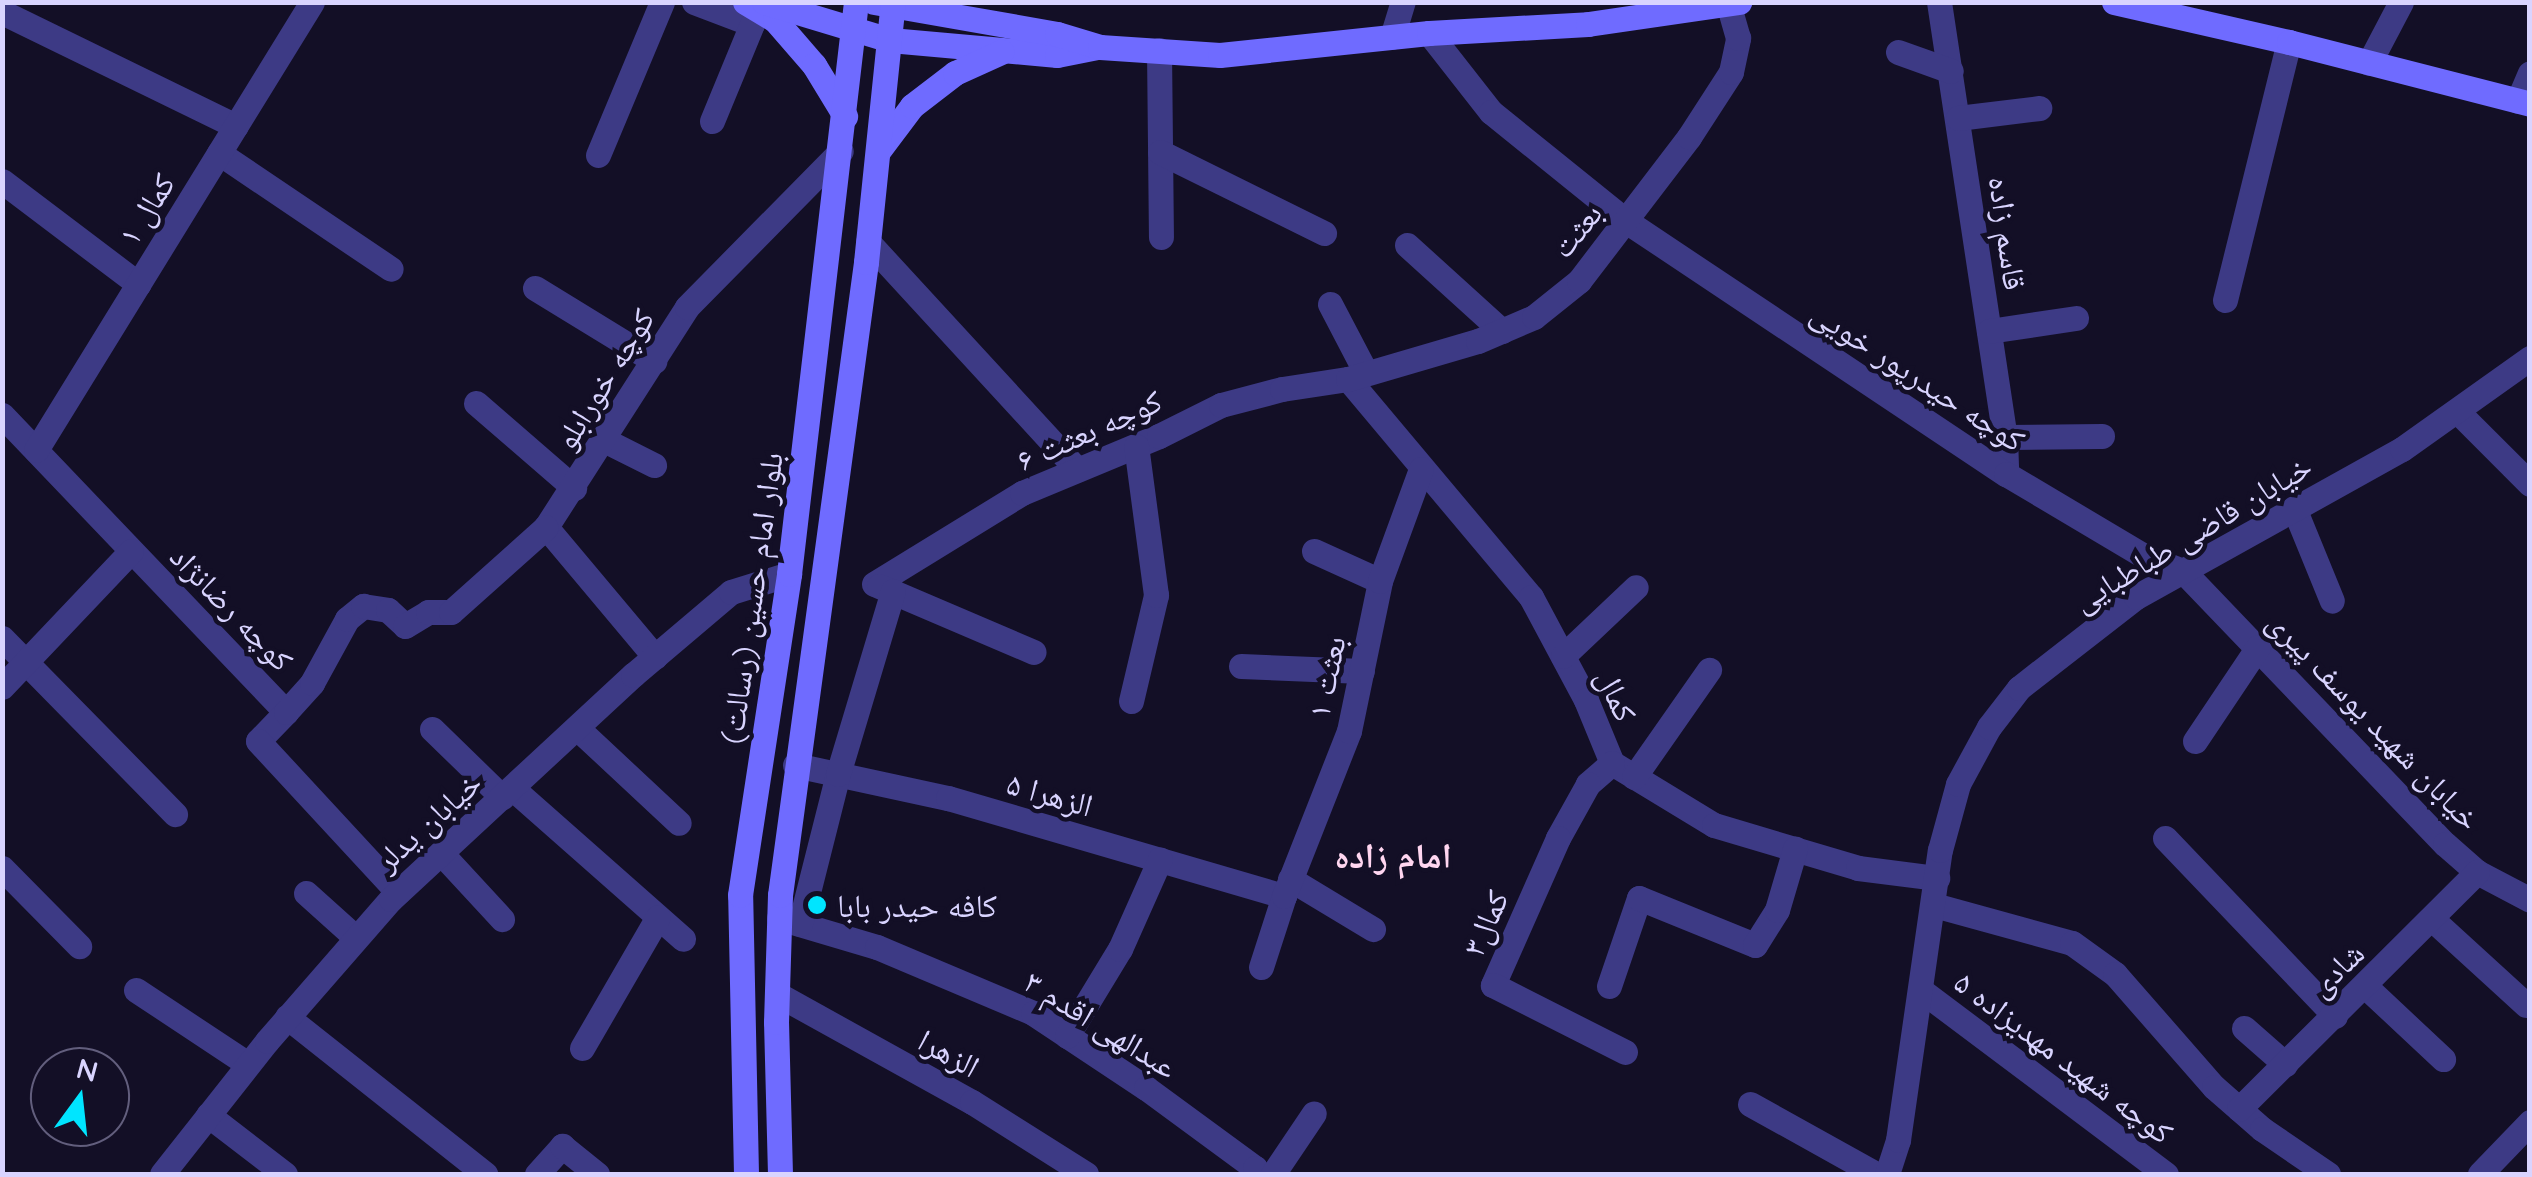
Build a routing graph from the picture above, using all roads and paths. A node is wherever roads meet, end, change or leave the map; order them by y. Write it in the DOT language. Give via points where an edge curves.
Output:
graph roads {
  1 [pos="312,2"];
  2 [pos="662,2"];
  3 [pos="694,2"];
  4 [pos="746,2"];
  5 [pos="764,2"];
  6 [pos="856,2"];
  7 [pos="967,2"];
  8 [pos="1739,2"];
  9 [pos="1939,2"];
  10 [pos="2114,2"];
  11 [pos="2400,2"];
  12 [pos="1728,3"];
  13 [pos="887,4"];
  14 [pos="1400,4"];
  15 [pos="18,12"];
  16 [pos="991,25"];
  17 [pos="854,31"];
  18 [pos="1429,33"];
  19 [pos="1392,38"];
  20 [pos="890,40"];
  21 [pos="2289,42"];
  22 [pos="1100,47"];
  23 [pos="1004,50"];
  24 [pos="1159,50"];
  25 [pos="1898,52"];
  26 [pos="2369,62"];
  27 [pos="1951,72"];
  28 [pos="2530,73"];
  29 [pos="2524,103"];
  30 [pos="2038,108"];
  31 [pos="845,116"];
  32 [pos="1958,118"];
  33 [pos="712,121"];
  34 [pos="236,126"];
  35 [pos="879,150"];
  36 [pos="841,151"];
  37 [pos="1160,152"];
  38 [pos="219,153"];
  39 [pos="598,155"];
  40 [pos="2,181"];
  41 [pos="1626,221"];
  42 [pos="1324,233"];
  43 [pos="1161,237"];
  44 [pos="868,242"];
  45 [pos="1407,245"];
  46 [pos="391,269"];
  47 [pos="138,284"];
  48 [pos="535,288"];
  49 [pos="2226,300"];
  50 [pos="1330,304"];
  51 [pos="2076,318"];
  52 [pos="1502,331"];
  53 [pos="1989,332"];
  54 [pos="2530,358"];
  55 [pos="654,361"];
  56 [pos="1357,376"];
  57 [pos="476,403"];
  58 [pos="2457,411"];
  59 [pos="2,415"];
  60 [pos="2102,436"];
  61 [pos="2005,437"];
  62 [pos="604,440"];
  63 [pos="1136,446"];
  64 [pos="36,450"];
  65 [pos="654,465"];
  66 [pos="1422,468"];
  67 [pos="1077,469"];
  68 [pos="2006,474"];
  69 [pos="2530,484"];
  70 [pos="574,488"];
  71 [pos="2294,508"];
  72 [pos="546,527"];
  73 [pos="131,550"];
  74 [pos="1314,550"];
  75 [pos="2183,571"];
  76 [pos="789,574"];
  77 [pos="1380,581"];
  78 [pos="1636,587"];
  79 [pos="884,588"];
  80 [pos="2332,602"];
  81 [pos="2,638"];
  82 [pos="2258,647"];
  83 [pos="1034,652"];
  84 [pos="1563,656"];
  85 [pos="654,657"];
  86 [pos="26,662"];
  87 [pos="1242,666"];
  88 [pos="1709,670"];
  89 [pos="1362,671"];
  90 [pos="2,687"];
  91 [pos="1131,701"];
  92 [pos="286,712"];
  93 [pos="576,728"];
  94 [pos="432,729"];
  95 [pos="2196,741"];
  96 [pos="796,765"];
  97 [pos="1623,770"];
  98 [pos="838,774"];
  99 [pos="507,792"];
  100 [pos="175,814"];
  101 [pos="679,823"];
  102 [pos="2165,838"];
  103 [pos="1795,849"];
  104 [pos="441,853"];
  105 [pos="1160,860"];
  106 [pos="2,868"];
  107 [pos="2477,872"];
  108 [pos="1937,878"];
  109 [pos="1287,888"];
  110 [pos="306,892"];
  111 [pos="398,892"];
  112 [pos="2530,900"];
  113 [pos="1934,905"];
  114 [pos="658,917"];
  115 [pos="502,919"];
  116 [pos="2433,920"];
  117 [pos="790,921"];
  118 [pos="1373,928"];
  119 [pos="356,938"];
  120 [pos="684,939"];
  121 [pos="80,946"];
  122 [pos="1261,967"];
  123 [pos="1609,986"];
  124 [pos="2365,986"];
  125 [pos="136,990"];
  126 [pos="1922,991"];
  127 [pos="777,994"];
  128 [pos="2526,1005"];
  129 [pos="2335,1016"];
  130 [pos="288,1017"];
  131 [pos="2244,1028"];
  132 [pos="1067,1036"];
  133 [pos="582,1048"];
  134 [pos="1625,1052"];
  135 [pos="2443,1059"];
  136 [pos="248,1064"];
  137 [pos="2284,1064"];
  138 [pos="1750,1104"];
  139 [pos="2239,1109"];
  140 [pos="1314,1113"];
  141 [pos="208,1115"];
  142 [pos="2530,1122"];
  143 [pos="162,1174"];
  144 [pos="285,1174"];
  145 [pos="485,1174"];
  146 [pos="537,1174"];
  147 [pos="598,1174"];
  148 [pos="746,1174"];
  149 [pos="780,1174"];
  150 [pos="1086,1174"];
  151 [pos="1258,1174"];
  152 [pos="1273,1174"];
  153 [pos="1876,1174"];
  154 [pos="1887,1174"];
  155 [pos="2166,1174"];
  156 [pos="2328,1174"];
  157 [pos="2480,1174"];
  1 -- 34 [label="street, کمال ۱"];
  2 -- 39 [label="street"];
  3 -- 33 [label="street" via="752,24"];
  4 -- 31 [label="main road" via="775,20"];
  5 -- 17 [label="main road"];
  6 -- 17 [label="main road, بلوار امام حسین (رسالت)"];
  7 -- 16 [label="main road"];
  8 -- 12 [label="main road"];
  9 -- 27 [label="street, قاسم زاده"];
  10 -- 21 [label="main road"];
  11 -- 26 [label="street"];
  12 -- 18 [label="main road" via="1588,24"];
  12 -- 41 [label="street, بعثت" via="1738,38 1731,72"];
  13 -- 16 [label="main road"];
  13 -- 20 [label="main road, بلوار امام حسین (رسالت)"];
  14 -- 19 [label="street"];
  15 -- 34 [label="street"];
  16 -- 22 [label="main road"];
  17 -- 20 [label="main road"];
  17 -- 31 [label="main road, بلوار امام حسین (رسالت)"];
  18 -- 19 [label="main road"];
  18 -- 41 [label="street, کوچه حیدرپور خویی" via="1491,112"];
  19 -- 24 [label="main road" via="1220,55"];
  20 -- 23 [label="main road"];
  20 -- 35 [label="main road, بلوار امام حسین (رسالت)"];
  21 -- 26 [label="main road"];
  21 -- 49 [label="street"];
  22 -- 23 [label="main road" via="1057,56"];
  22 -- 24 [label="main road"];
  23 -- 35 [label="main road" via="912,106"];
  24 -- 37 [label="street"];
  25 -- 27 [label="street"];
  26 -- 29 [label="main road"];
  27 -- 32 [label="street, قاسم زاده"];
  28 -- 29 [label="street"];
  30 -- 32 [label="street"];
  31 -- 36 [label="main road, بلوار امام حسین (رسالت)"];
  32 -- 53 [label="street, قاسم زاده"];
  34 -- 38 [label="street, کمال ۱"];
  35 -- 44 [label="main road, بلوار امام حسین (رسالت)"];
  36 -- 55 [label="street, کوچه خورابلو" via="687,307"];
  36 -- 76 [label="main road, بلوار امام حسین (رسالت)"];
  37 -- 42 [label="street"];
  37 -- 43 [label="street"];
  38 -- 46 [label="street"];
  38 -- 47 [label="street, کمال ۱"];
  40 -- 47 [label="street"];
  41 -- 52 [label="street, بعثت" via="1579,280 1534,317"];
  41 -- 68 [label="street, کوچه حیدرپور خویی"];
  44 -- 67 [label="street"];
  44 -- 96 [label="main road, بلوار امام حسین (رسالت)"];
  45 -- 52 [label="street"];
  47 -- 64 [label="street, کمال ۱"];
  48 -- 55 [label="street"];
  50 -- 56 [label="street, کمال"];
  51 -- 53 [label="street"];
  52 -- 56 [label="street, بعثت"];
  53 -- 61 [label="street, قاسم زاده"];
  54 -- 58 [label="street, خیابان قاضی طباطبایی"];
  55 -- 62 [label="street, کوچه خورابلو"];
  56 -- 63 [label="street, کوچه بعثت ۶" via="1221,405"];
  56 -- 66 [label="street, کمال"];
  57 -- 70 [label="street"];
  58 -- 69 [label="street"];
  58 -- 71 [label="street, خیابان قاضی طباطبایی"];
  59 -- 64 [label="street, کوچه رضانژاد"];
  60 -- 61 [label="street"];
  61 -- 68 [label="street, قاسم زاده"];
  62 -- 65 [label="street"];
  62 -- 70 [label="street, کوچه خورابلو"];
  63 -- 67 [label="street, کوچه بعثت ۶"];
  63 -- 91 [label="street" via="1156,595"];
  64 -- 73 [label="street, کوچه رضانژاد"];
  66 -- 77 [label="street, بعثت ۱"];
  66 -- 84 [label="street, کمال" via="1531,597"];
  67 -- 79 [label="street, کوچه بعثت ۶" via="1022,493"];
  68 -- 75 [label="street, کوچه حیدرپور خویی" via="2144,556"];
  70 -- 72 [label="street, کوچه خورابلو"];
  71 -- 75 [label="street, خیابان قاضی طباطبایی"];
  71 -- 80 [label="street"];
  72 -- 85 [label="street"];
  72 -- 92 [label="street, کوچه خورابلو" via="450,612 428,612 405,626 388,610 364,606 347,619 312,683"];
  73 -- 86 [label="street"];
  73 -- 92 [label="street, کوچه رضانژاد"];
  74 -- 77 [label="street"];
  75 -- 82 [label="street, خیابان شهید یوسف پیری"];
  75 -- 108 [label="street, خیابان قاضی طباطبایی" via="2136,597 2019,688 1958,784"];
  76 -- 85 [label="street, خیابان یدلر" via="731,592"];
  76 -- 148 [label="main road, بلوار امام حسین (رسالت)" via="740,895"];
  77 -- 89 [label="street, بعثت ۱"];
  78 -- 84 [label="street"];
  79 -- 83 [label="street"];
  79 -- 98 [label="street"];
  81 -- 86 [label="street"];
  82 -- 95 [label="street"];
  82 -- 107 [label="street, خیابان شهید یوسف پیری"];
  84 -- 97 [label="street, کمال"];
  85 -- 93 [label="street, خیابان یدلر"];
  86 -- 90 [label="street"];
  86 -- 100 [label="street"];
  87 -- 89 [label="street"];
  88 -- 97 [label="street"];
  89 -- 109 [label="street, بعثت ۱" via="1349,732"];
  92 -- 111 [label="street, کوچه رضانژاد" via="258,741"];
  93 -- 99 [label="street, خیابان یدلر"];
  93 -- 101 [label="street"];
  94 -- 99 [label="street"];
  96 -- 98 [label="street, الزهرا ۵"];
  96 -- 117 [label="main road, بلوار امام حسین (رسالت)"];
  97 -- 103 [label="street" via="1714,826"];
  97 -- 134 [label="street, کمال۳" via="1588,784 1493,985"];
  98 -- 105 [label="street, الزهرا ۵" via="948,798"];
  98 -- 117 [label="street"];
  99 -- 104 [label="street, خیابان یدلر"];
  99 -- 114 [label="street"];
  102 -- 129 [label="street"];
  103 -- 108 [label="street" via="1858,868"];
  103 -- 123 [label="street" via="1777,910 1754,945 1639,898"];
  104 -- 111 [label="street, خیابان یدلر"];
  104 -- 115 [label="street"];
  105 -- 109 [label="street, الزهرا ۵"];
  105 -- 132 [label="street" via="1120,949"];
  106 -- 121 [label="street"];
  107 -- 112 [label="street, خیابان شهید یوسف پیری"];
  107 -- 116 [label="street, شادی"];
  108 -- 113 [label="street, خیابان قاضی طباطبایی"];
  109 -- 118 [label="street, الزهرا ۵"];
  109 -- 122 [label="street, بعثت ۱"];
  110 -- 119 [label="street"];
  111 -- 119 [label="street, خیابان یدلر"];
  113 -- 126 [label="street, خیابان قاضی طباطبایی"];
  113 -- 139 [label="street" via="2072,943 2115,974"];
  114 -- 120 [label="street"];
  114 -- 133 [label="street"];
  116 -- 124 [label="street, شادی"];
  116 -- 128 [label="street"];
  117 -- 127 [label="main road, بلوار امام حسین (رسالت)"];
  117 -- 132 [label="street, عبدالهی اقدم ۳" via="894,954 1034,1013"];
  119 -- 130 [label="street, خیابان یدلر"];
  124 -- 129 [label="street, شادی"];
  124 -- 135 [label="street"];
  125 -- 136 [label="street"];
  126 -- 154 [label="street, خیابان قاضی طباطبایی"];
  126 -- 155 [label="street, کوچه شهید مهدیزاده ۵"];
  127 -- 149 [label="main road, بلوار امام حسین (رسالت)"];
  127 -- 150 [label="street, الزهرا"];
  129 -- 137 [label="street, شادی"];
  130 -- 136 [label="street, خیابان یدلر"];
  130 -- 145 [label="street"];
  131 -- 137 [label="street"];
  132 -- 151 [label="street, عبدالهی اقدم ۳"];
  136 -- 141 [label="street, خیابان یدلر"];
  137 -- 139 [label="street, شادی"];
  138 -- 153 [label="street"];
  139 -- 156 [label="street"];
  140 -- 152 [label="street"];
  141 -- 143 [label="street, خیابان یدلر"];
  141 -- 144 [label="street"];
  142 -- 157 [label="street"];
  146 -- 147 [label="street" via="562,1146"];
}
